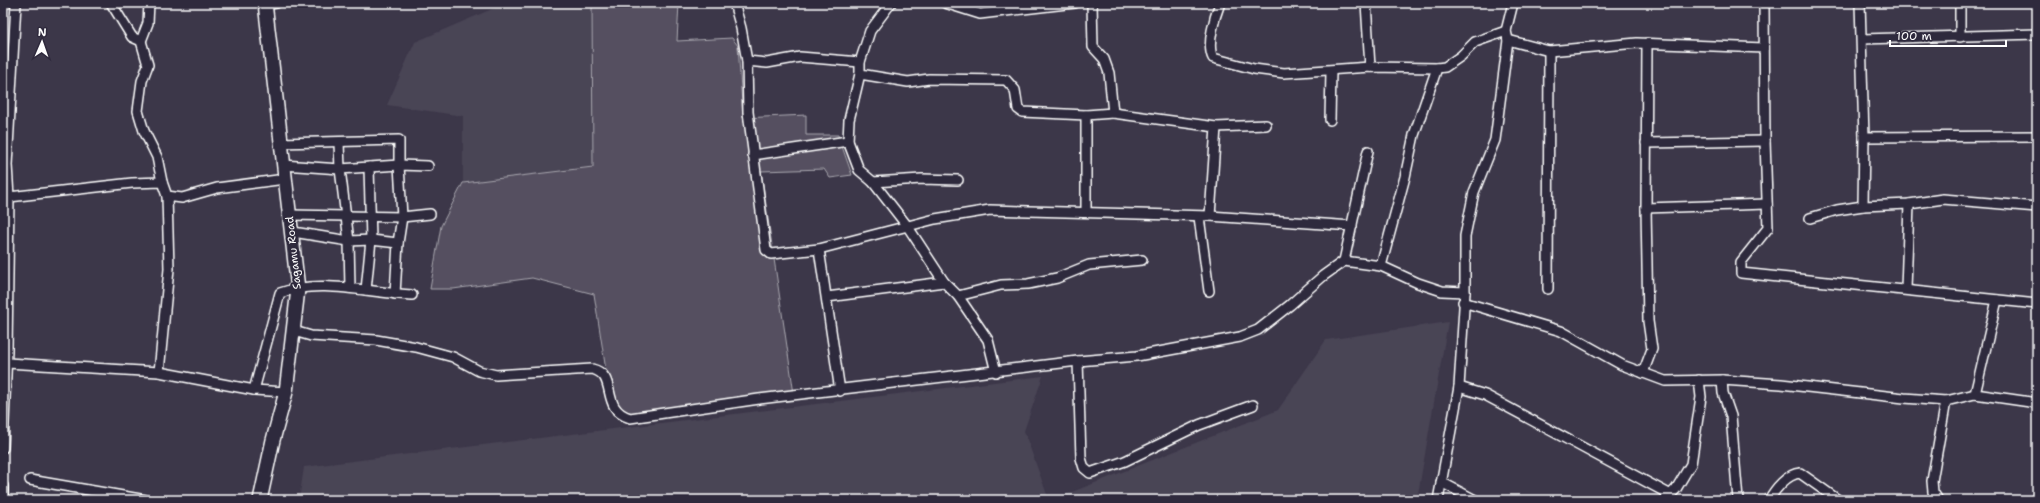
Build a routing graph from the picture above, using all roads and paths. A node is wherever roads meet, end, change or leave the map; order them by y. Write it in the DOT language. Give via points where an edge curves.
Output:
graph roads {
  1 [pos="16,3"];
  2 [pos="111,3"];
  3 [pos="149,3"];
  4 [pos="734,3"];
  5 [pos="891,3"];
  6 [pos="945,3"];
  7 [pos="1075,3"];
  8 [pos="1092,3"];
  9 [pos="1220,3"];
  10 [pos="1366,3"];
  11 [pos="1513,3"];
  12 [pos="1764,3"];
  13 [pos="1860,3"];
  14 [pos="1960,3"];
  15 [pos="269,4"];
  16 [pos="2037,34"];
  17 [pos="1507,35"];
  18 [pos="1960,37"];
  19 [pos="1862,39"];
  20 [pos="141,41"];
  21 [pos="1647,43"];
  22 [pos="1764,48"];
  23 [pos="1549,51"];
  24 [pos="747,61"];
  25 [pos="860,62"];
  26 [pos="1370,68"];
  27 [pos="1437,68"];
  28 [pos="1331,71"];
  29 [pos="860,74"];
  30 [pos="1113,114"];
  31 [pos="1086,115"];
  32 [pos="1330,120"];
  33 [pos="1266,125"];
  34 [pos="1216,127"];
  35 [pos="2037,136"];
  36 [pos="1864,137"];
  37 [pos="1765,141"];
  38 [pos="848,142"];
  39 [pos="280,143"];
  40 [pos="338,143"];
  41 [pos="1646,143"];
  42 [pos="1368,151"];
  43 [pos="753,155"];
  44 [pos="5,165"];
  45 [pos="399,165"];
  46 [pos="428,166"];
  47 [pos="369,168"];
  48 [pos="340,169"];
  49 [pos="284,172"];
  50 [pos="958,180"];
  51 [pos="162,182"];
  52 [pos="873,182"];
  53 [pos="167,196"];
  54 [pos="9,197"];
  55 [pos="1767,204"];
  56 [pos="1909,204"];
  57 [pos="1863,206"];
  58 [pos="1646,208"];
  59 [pos="2037,208"];
  60 [pos="1086,211"];
  61 [pos="430,214"];
  62 [pos="290,215"];
  63 [pos="345,215"];
  64 [pos="371,216"];
  65 [pos="1210,216"];
  66 [pos="402,217"];
  67 [pos="1199,217"];
  68 [pos="1810,218"];
  69 [pos="1352,226"];
  70 [pos="908,227"];
  71 [pos="293,232"];
  72 [pos="371,240"];
  73 [pos="349,241"];
  74 [pos="398,244"];
  75 [pos="819,249"];
  76 [pos="1142,260"];
  77 [pos="1344,261"];
  78 [pos="1381,266"];
  79 [pos="944,282"];
  80 [pos="350,288"];
  81 [pos="298,289"];
  82 [pos="1548,289"];
  83 [pos="1906,289"];
  84 [pos="366,290"];
  85 [pos="1209,291"];
  86 [pos="1465,292"];
  87 [pos="395,294"];
  88 [pos="412,295"];
  89 [pos="958,296"];
  90 [pos="828,297"];
  91 [pos="1997,300"];
  92 [pos="1463,302"];
  93 [pos="2037,304"];
  94 [pos="294,331"];
  95 [pos="5,350"];
  96 [pos="1078,361"];
  97 [pos="7,363"];
  98 [pos="159,372"];
  99 [pos="996,372"];
  100 [pos="1643,373"];
  101 [pos="1699,380"];
  102 [pos="1722,380"];
  103 [pos="1459,388"];
  104 [pos="254,390"];
  105 [pos="840,391"];
  106 [pos="286,392"];
  107 [pos="1975,394"];
  108 [pos="1946,401"];
  109 [pos="2037,403"];
  110 [pos="1254,405"];
  111 [pos="3,448"];
  112 [pos="30,480"];
  113 [pos="1441,482"];
  114 [pos="3,486"];
  115 [pos="1667,497"];
  116 [pos="3,500"];
  117 [pos="146,500"];
  118 [pos="260,500"];
  119 [pos="1438,500"];
  120 [pos="1475,500"];
  121 [pos="1738,500"];
  122 [pos="1769,500"];
  123 [pos="1838,500"];
  124 [pos="1938,500"];
  1 -- 44 [label="street"];
  2 -- 20 [label="street" via="132,37"];
  3 -- 20 [label="street" via="148,23"];
  4 -- 24 [label="street"];
  5 -- 25 [label="street" via="870,31"];
  6 -- 7 [label="street" via="980,14"];
  8 -- 30 [label="street" via="1093,47 1104,59 1109,73"];
  9 -- 28 [label="street" via="1210,43 1213,58 1254,69 1284,73"];
  10 -- 26 [label="street"];
  11 -- 17 [label="street"];
  12 -- 22 [label="street"];
  13 -- 19 [label="street"];
  14 -- 18 [label="street"];
  15 -- 39 [label="highway, Sagamu Road"];
  16 -- 18 [label="street"];
  17 -- 23 [label="street"];
  17 -- 27 [label="street" via="1475,42 1445,67"];
  17 -- 86 [label="street" via="1496,140 1474,192 1465,236"];
  18 -- 19 [label="street"];
  19 -- 36 [label="street"];
  20 -- 51 [label="street" via="148,64 142,81 138,111 144,131 157,157"];
  21 -- 22 [label="street"];
  21 -- 23 [label="street"];
  21 -- 41 [label="street"];
  22 -- 37 [label="street"];
  23 -- 82 [label="street"];
  24 -- 25 [label="street" via="767,63 800,58"];
  24 -- 43 [label="street" via="748,112"];
  25 -- 29 [label="street"];
  26 -- 27 [label="street"];
  26 -- 28 [label="street"];
  27 -- 78 [label="street" via="1414,135 1406,177"];
  28 -- 32 [label="street"];
  29 -- 31 [label="street" via="908,82 929,79 1006,80 1015,90 1018,109 1022,112"];
  29 -- 38 [label="street" via="849,120"];
  30 -- 31 [label="street"];
  30 -- 34 [label="street"];
  31 -- 60 [label="street"];
  33 -- 34 [label="street"];
  34 -- 65 [label="street"];
  35 -- 36 [label="street"];
  36 -- 57 [label="street"];
  37 -- 41 [label="street"];
  37 -- 55 [label="street"];
  38 -- 43 [label="street"];
  38 -- 52 [label="street" via="858,170"];
  39 -- 40 [label="street"];
  39 -- 49 [label="highway, Sagamu Road"];
  40 -- 45 [label="street" via="399,140"];
  40 -- 48 [label="street"];
  41 -- 58 [label="street"];
  42 -- 69 [label="street"];
  43 -- 75 [label="street" via="766,250 771,254"];
  44 -- 54 [label="street"];
  45 -- 46 [label="street"];
  45 -- 47 [label="street"];
  45 -- 66 [label="street"];
  47 -- 48 [label="street"];
  47 -- 64 [label="street"];
  48 -- 49 [label="street"];
  48 -- 63 [label="street"];
  49 -- 53 [label="street" via="182,198"];
  49 -- 62 [label="highway, Sagamu Road"];
  50 -- 52 [label="street"];
  51 -- 53 [label="street"];
  51 -- 54 [label="street"];
  52 -- 70 [label="street"];
  53 -- 98 [label="street" via="169,269"];
  54 -- 95 [label="street"];
  55 -- 58 [label="street"];
  55 -- 83 [label="street" via="1768,228 1741,262 1741,273"];
  56 -- 57 [label="street"];
  56 -- 59 [label="street" via="1943,199"];
  56 -- 83 [label="street"];
  57 -- 68 [label="street"];
  58 -- 100 [label="street" via="1648,321 1652,349"];
  60 -- 67 [label="street"];
  60 -- 70 [label="street" via="990,210 936,219"];
  61 -- 66 [label="street"];
  62 -- 63 [label="street"];
  62 -- 71 [label="highway, Sagamu Road"];
  63 -- 64 [label="street"];
  63 -- 73 [label="street"];
  64 -- 66 [label="street"];
  64 -- 72 [label="street"];
  65 -- 67 [label="street"];
  65 -- 69 [label="street"];
  66 -- 74 [label="street"];
  67 -- 85 [label="street"];
  69 -- 77 [label="street"];
  70 -- 75 [label="street"];
  70 -- 79 [label="street"];
  71 -- 73 [label="street"];
  71 -- 81 [label="highway, Sagamu Road"];
  72 -- 73 [label="street"];
  72 -- 74 [label="street"];
  72 -- 84 [label="street"];
  73 -- 80 [label="street"];
  74 -- 87 [label="street"];
  75 -- 90 [label="street"];
  76 -- 89 [label="street" via="1089,265 1057,278 1028,284 1001,285"];
  77 -- 78 [label="street"];
  77 -- 96 [label="street" via="1258,330 1240,337 1166,352"];
  78 -- 86 [label="street" via="1436,289"];
  79 -- 89 [label="street"];
  79 -- 90 [label="street"];
  80 -- 81 [label="street"];
  80 -- 84 [label="street"];
  81 -- 94 [label="highway, Sagamu Road"];
  81 -- 104 [label="street" via="278,295"];
  83 -- 91 [label="street"];
  84 -- 87 [label="street"];
  86 -- 92 [label="street"];
  87 -- 88 [label="street"];
  89 -- 99 [label="street" via="988,340"];
  90 -- 105 [label="street" via="829,321"];
  91 -- 93 [label="street"];
  91 -- 107 [label="street"];
  92 -- 100 [label="street" via="1561,331 1622,365"];
  92 -- 103 [label="street"];
  94 -- 105 [label="street" via="311,336 376,340 416,348 453,357 479,371 496,375 599,370 605,378 614,408 621,415 630,418 759,399"];
  94 -- 106 [label="highway, Sagamu Road"];
  95 -- 97 [label="street"];
  96 -- 99 [label="street"];
  96 -- 110 [label="street" via="1081,458 1084,468 1090,473 1125,462 1199,425"];
  97 -- 98 [label="street"];
  97 -- 111 [label="street"];
  98 -- 104 [label="street"];
  99 -- 105 [label="street"];
  100 -- 101 [label="street" via="1665,380"];
  101 -- 102 [label="street"];
  101 -- 115 [label="street" via="1701,398 1691,464"];
  102 -- 108 [label="street"];
  102 -- 121 [label="street" via="1723,393 1731,416"];
  103 -- 113 [label="street"];
  103 -- 115 [label="street" via="1485,395"];
  104 -- 106 [label="street"];
  106 -- 118 [label="highway, Sagamu Road"];
  107 -- 108 [label="street"];
  107 -- 109 [label="street"];
  108 -- 124 [label="street" via="1932,481 1933,492"];
  112 -- 117 [label="street"];
  113 -- 119 [label="street"];
  113 -- 120 [label="street"];
  114 -- 116 [label="street"];
  122 -- 123 [label="street" via="1783,482 1794,473 1800,473"];
}
